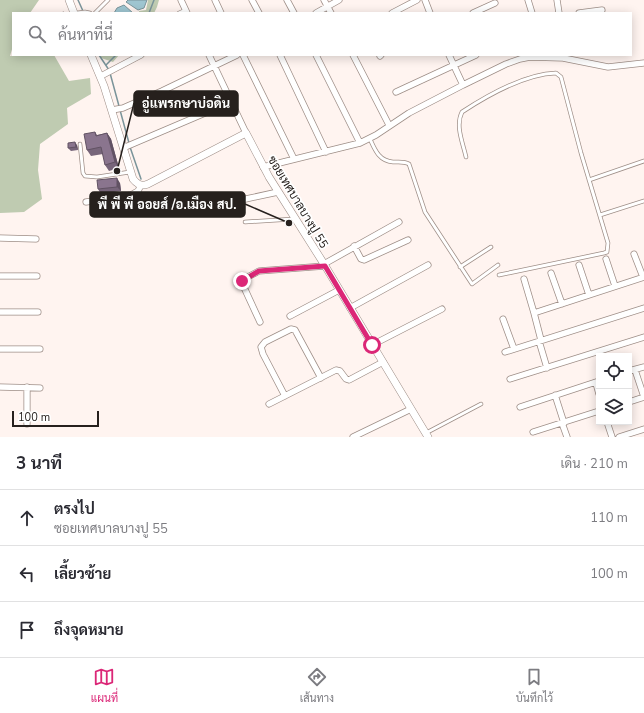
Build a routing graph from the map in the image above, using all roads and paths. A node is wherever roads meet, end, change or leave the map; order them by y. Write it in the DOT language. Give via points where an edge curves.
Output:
graph roads {
  1 [pos="69,0"];
  2 [pos="108,0"];
  3 [pos="181,0"];
  4 [pos="214,0"];
  5 [pos="252,0"];
  6 [pos="287,0"];
  7 [pos="324,0"];
  8 [pos="339,0"];
  9 [pos="417,0"];
  10 [pos="425,0"];
  11 [pos="528,0"];
  12 [pos="557,0"];
  13 [pos="495,3"];
  14 [pos="328,6"];
  15 [pos="602,10"];
  16 [pos="74,12"];
  17 [pos="96,12"];
  18 [pos="187,12"];
  19 [pos="220,12"];
  20 [pos="258,12"];
  21 [pos="293,12"];
  22 [pos="318,12"];
  23 [pos="331,12"];
  24 [pos="394,12"];
  25 [pos="430,12"];
  26 [pos="475,12"];
  27 [pos="532,12"];
  28 [pos="559,12"];
  29 [pos="586,12"];
  30 [pos="92,56"];
  31 [pos="139,56"];
  32 [pos="209,56"];
  33 [pos="235,56"];
  34 [pos="243,56"];
  35 [pos="280,56"];
  36 [pos="316,56"];
  37 [pos="354,56"];
  38 [pos="450,56"];
  39 [pos="474,56"];
  40 [pos="546,56"];
  41 [pos="644,63"];
  42 [pos="454,65"];
  43 [pos="214,66"];
  44 [pos="104,75"];
  45 [pos="463,85"];
  46 [pos="396,92"];
  47 [pos="231,102"];
  48 [pos="114,110"];
  49 [pos="389,125"];
  50 [pos="246,133"];
  51 [pos="370,139"];
  52 [pos="360,143"];
  53 [pos="80,144"];
  54 [pos="127,146"];
  55 [pos="326,152"];
  56 [pos="466,157"];
  57 [pos="294,159"];
  58 [pos="644,161"];
  59 [pos="263,167"];
  60 [pos="130,172"];
  61 [pos="589,180"];
  62 [pos="141,185"];
  63 [pos="278,192"];
  64 [pos="241,200"];
  65 [pos="644,201"];
  66 [pos="86,202"];
  67 [pos="600,215"];
  68 [pos="295,218"];
  69 [pos="245,222"];
  70 [pos="399,222"];
  71 [pos="0,238"];
  72 [pos="36,238"];
  73 [pos="408,240"];
  74 [pos="354,246"];
  75 [pos="491,247"];
  76 [pos="634,254"];
  77 [pos="606,259"];
  78 [pos="324,265"];
  79 [pos="428,265"];
  80 [pos="498,265"];
  81 [pos="579,265"];
  82 [pos="460,267"];
  83 [pos="551,273"];
  84 [pos="499,275"];
  85 [pos="0,276"];
  86 [pos="38,276"];
  87 [pos="643,277"];
  88 [pos="524,279"];
  89 [pos="615,286"];
  90 [pos="339,290"];
  91 [pos="589,295"];
  92 [pos="562,304"];
  93 [pos="350,308"];
  94 [pos="644,308"];
  95 [pos="442,309"];
  96 [pos="0,312"];
  97 [pos="38,312"];
  98 [pos="534,313"];
  99 [pos="290,316"];
  100 [pos="503,319"];
  101 [pos="260,322"];
  102 [pos="644,337"];
  103 [pos="540,341"];
  104 [pos="372,345"];
  105 [pos="0,349"];
  106 [pos="40,349"];
  107 [pos="514,349"];
  108 [pos="506,352"];
  109 [pos="383,362"];
  110 [pos="644,367"];
  111 [pos="547,368"];
  112 [pos="632,370"];
  113 [pos="320,378"];
  114 [pos="510,379"];
  115 [pos="596,382"];
  116 [pos="0,387"];
  117 [pos="27,387"];
  118 [pos="40,388"];
  119 [pos="285,396"];
  120 [pos="555,396"];
  121 [pos="644,397"];
  122 [pos="632,401"];
  123 [pos="269,404"];
  124 [pos="480,404"];
  125 [pos="520,407"];
  126 [pos="411,409"];
  127 [pos="596,412"];
  128 [pos="563,423"];
  129 [pos="27,424"];
  130 [pos="608,425"];
  131 [pos="644,429"];
  132 [pos="533,432"];
  133 [pos="427,435"];
  134 [pos="627,436"];
  135 [pos="353,437"];
  136 [pos="567,437"];
  137 [pos="612,437"];
  138 [pos="619,437"];
  1 -- 16 [label="street"];
  2 -- 17 [label="lane"];
  3 -- 18 [label="street"];
  4 -- 19 [label="street"];
  5 -- 20 [label="street"];
  6 -- 21 [label="street"];
  7 -- 14 [label="street"];
  8 -- 14 [label="street"];
  9 -- 24 [label="street"];
  10 -- 25 [label="street"];
  11 -- 27 [label="street"];
  12 -- 28 [label="street"];
  13 -- 26 [label="street"];
  14 -- 22 [label="street"];
  14 -- 23 [label="street"];
  15 -- 29 [label="street"];
  30 -- 44 [label="street"];
  31 -- 44 [label="street"];
  32 -- 43 [label="street, ซอยเทศบาลบางปู 55"];
  33 -- 43 [label="street"];
  34 -- 57 [label="street"];
  35 -- 55 [label="street"];
  36 -- 52 [label="street"];
  37 -- 49 [label="street"];
  38 -- 42 [label="street"];
  39 -- 42 [label="street"];
  40 -- 41 [label="street" via="608,67"];
  40 -- 45 [label="street" via="520,58"];
  42 -- 45 [label="street"];
  42 -- 46 [label="street"];
  43 -- 47 [label="street, ซอยเทศบาลบางปู 55"];
  43 -- 48 [label="street"];
  44 -- 48 [label="street"];
  45 -- 49 [label="street"];
  47 -- 50 [label="street, ซอยเทศบาลบางปู 55"];
  47 -- 54 [label="street"];
  48 -- 54 [label="street"];
  49 -- 51 [label="street"];
  50 -- 59 [label="street, ซอยเทศบาลบางปู 55"];
  50 -- 62 [label="street" via="148,184"];
  51 -- 52 [label="street"];
  51 -- 82 [label="lane" via="377,154 385,160 409,164 425,212"];
  52 -- 55 [label="street"];
  53 -- 60 [label="lane" via="85,176 97,177"];
  54 -- 60 [label="street"];
  55 -- 57 [label="street"];
  56 -- 61 [label="lane" via="458,124 462,112 518,81 556,73 562,80"];
  57 -- 59 [label="street"];
  58 -- 61 [label="lane"];
  59 -- 63 [label="street, ซอยเทศบาลบางปู 55"];
  60 -- 62 [label="street" via="135,182"];
  61 -- 67 [label="lane"];
  62 -- 66 [label="street" via="135,194"];
  63 -- 64 [label="street"];
  63 -- 68 [label="street, ซอยเทศบาลบางปู 55"];
  65 -- 67 [label="lane"];
  67 -- 84 [label="lane" via="608,243 607,252"];
  68 -- 69 [label="lane"];
  68 -- 78 [label="street, ซอยเทศบาลบางปู 55"];
  70 -- 74 [label="street"];
  71 -- 72 [label="street"];
  73 -- 74 [label="street" via="364,260"];
  74 -- 78 [label="street"];
  75 -- 82 [label="lane"];
  76 -- 87 [label="street"];
  77 -- 89 [label="street"];
  78 -- 90 [label="street, ซอยเทศบาลบางปู 55"];
  78 -- 101 [label="street" via="259,271 244,279 242,283"];
  79 -- 93 [label="street"];
  80 -- 82 [label="lane" via="472,284"];
  81 -- 91 [label="street"];
  83 -- 92 [label="street"];
  85 -- 86 [label="street"];
  87 -- 89 [label="street"];
  88 -- 98 [label="street"];
  89 -- 91 [label="street"];
  90 -- 93 [label="street, ซอยเทศบาลบางปู 55"];
  90 -- 99 [label="street"];
  91 -- 92 [label="street"];
  92 -- 98 [label="street"];
  93 -- 104 [label="street, ซอยเทศบาลบางปู 55"];
  94 -- 103 [label="street"];
  95 -- 104 [label="street"];
  96 -- 97 [label="street"];
  98 -- 103 [label="street"];
  100 -- 107 [label="street"];
  102 -- 111 [label="street"];
  103 -- 107 [label="street"];
  103 -- 111 [label="street"];
  104 -- 109 [label="street, ซอยเทศบาลบางปู 55"];
  105 -- 106 [label="street"];
  107 -- 108 [label="street"];
  109 -- 113 [label="street" via="349,380 336,370"];
  109 -- 126 [label="street, ซอยเทศบาลบางปู 55"];
  110 -- 112 [label="street"];
  111 -- 114 [label="street"];
  112 -- 121 [label="street"];
  113 -- 119 [label="street"];
  113 -- 119 [label="street" via="295,330 285,332 266,342 261,350"];
  115 -- 120 [label="street"];
  116 -- 117 [label="street"];
  117 -- 118 [label="street"];
  117 -- 129 [label="street"];
  119 -- 123 [label="street"];
  120 -- 125 [label="street"];
  120 -- 128 [label="street"];
  121 -- 122 [label="street"];
  124 -- 133 [label="lane"];
  126 -- 133 [label="street, ซอยเทศบาลบางปู 55"];
  126 -- 135 [label="street"];
  127 -- 128 [label="street"];
  128 -- 132 [label="street"];
  128 -- 136 [label="street"];
  130 -- 137 [label="street"];
  131 -- 134 [label="street"];
  134 -- 138 [label="street"];
}
